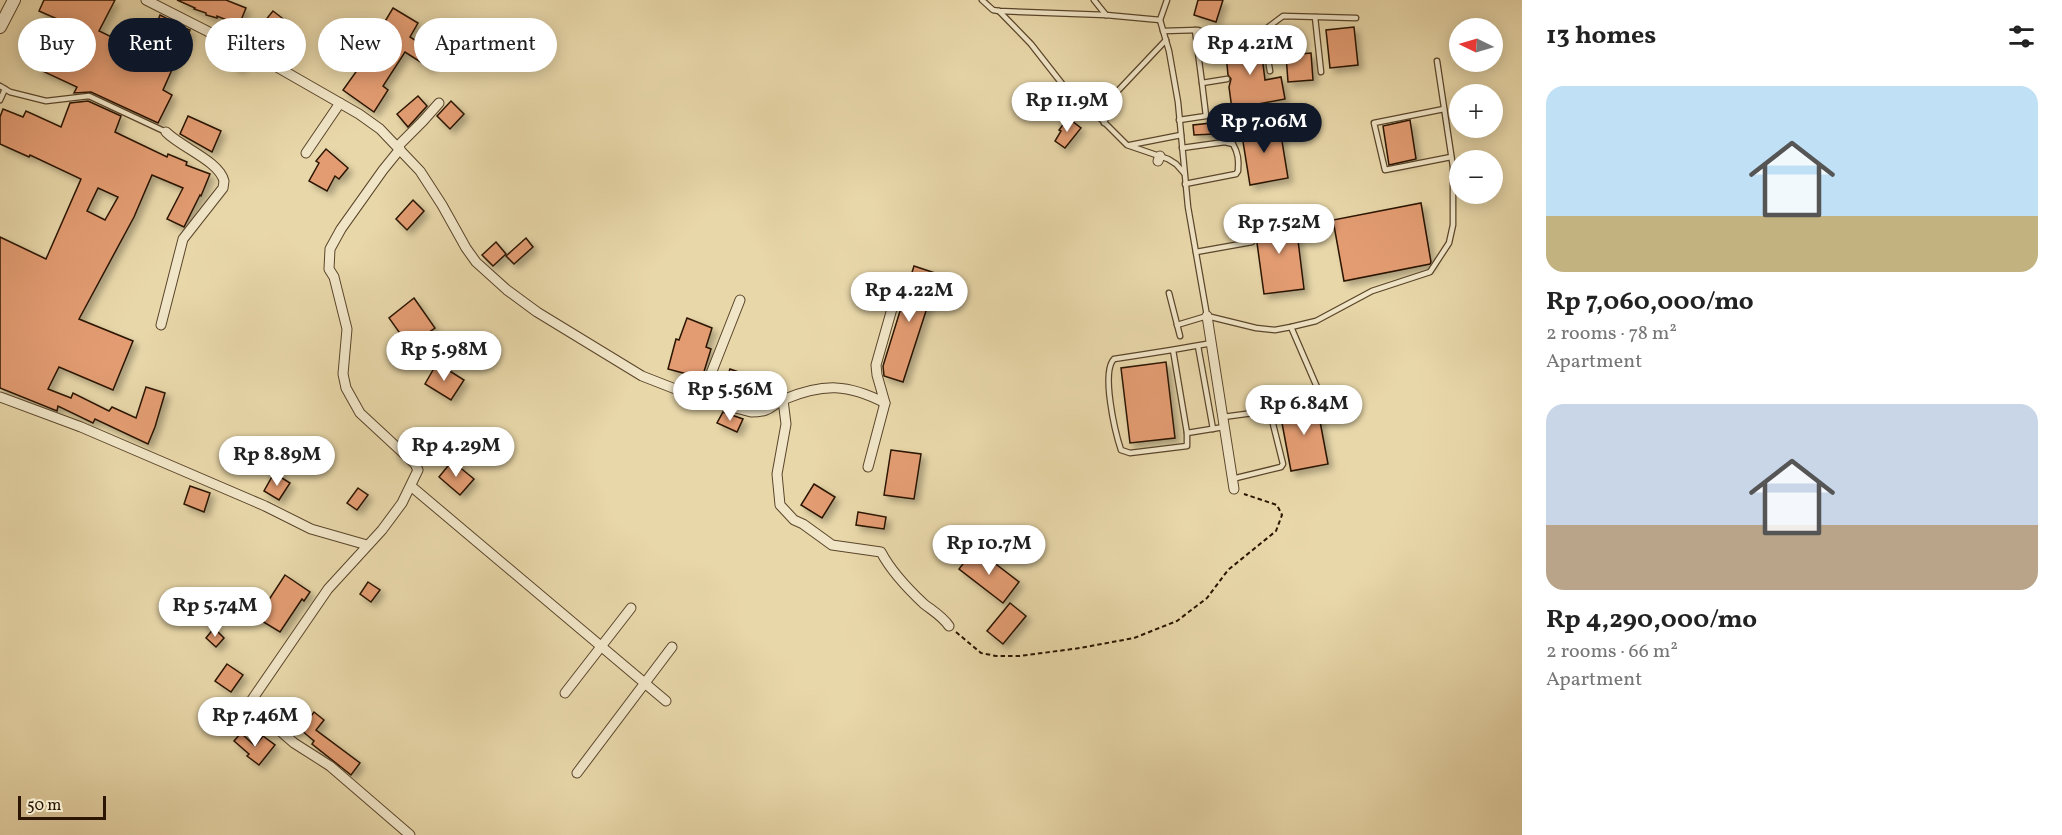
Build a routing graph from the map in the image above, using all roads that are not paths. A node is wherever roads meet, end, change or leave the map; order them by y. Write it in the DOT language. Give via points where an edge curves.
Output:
graph roads {
  1 [pos="14,0"];
  2 [pos="146,0"];
  3 [pos="982,0"];
  4 [pos="1094,0"];
  5 [pos="1167,0"];
  6 [pos="999,10"];
  7 [pos="1106,15"];
  8 [pos="1315,17"];
  9 [pos="1356,18"];
  10 [pos="1160,20"];
  11 [pos="0,27"];
  12 [pos="1195,30"];
  13 [pos="1163,31"];
  14 [pos="1263,31"];
  15 [pos="1166,40"];
  16 [pos="1437,61"];
  17 [pos="1270,70"];
  18 [pos="1321,72"];
  19 [pos="1227,79"];
  20 [pos="1202,83"];
  21 [pos="2,88"];
  22 [pos="0,100"];
  23 [pos="340,103"];
  24 [pos="439,103"];
  25 [pos="1444,109"];
  26 [pos="1179,120"];
  27 [pos="1104,123"];
  28 [pos="166,132"];
  29 [pos="1181,135"];
  30 [pos="1127,145"];
  31 [pos="399,147"];
  32 [pos="1182,148"];
  33 [pos="1450,150"];
  34 [pos="306,153"];
  35 [pos="1449,157"];
  36 [pos="1184,173"];
  37 [pos="1185,184"];
  38 [pos="1452,204"];
  39 [pos="1252,242"];
  40 [pos="1196,252"];
  41 [pos="897,291"];
  42 [pos="1169,293"];
  43 [pos="740,300"];
  44 [pos="1207,316"];
  45 [pos="161,325"];
  46 [pos="1177,325"];
  47 [pos="1290,327"];
  48 [pos="1180,336"];
  49 [pos="1212,343"];
  50 [pos="1198,346"];
  51 [pos="1173,350"];
  52 [pos="0,397"];
  53 [pos="701,399"];
  54 [pos="783,400"];
  55 [pos="1323,401"];
  56 [pos="885,404"];
  57 [pos="1223,417"];
  58 [pos="1224,427"];
  59 [pos="1213,429"];
  60 [pos="1187,433"];
  61 [pos="868,467"];
  62 [pos="1233,484"];
  63 [pos="412,487"];
  64 [pos="367,545"];
  65 [pos="631,608"];
  66 [pos="949,626"];
  67 [pos="601,646"];
  68 [pos="672,647"];
  69 [pos="645,683"];
  70 [pos="566,693"];
  71 [pos="666,701"];
  72 [pos="577,773"];
  73 [pos="410,835"];
  1 -- 11 [label="street"];
  2 -- 23 [label="street"];
  3 -- 6 [label="lane" via="993,10"];
  4 -- 7 [label="lane"];
  5 -- 10 [label="lane"];
  6 -- 7 [label="lane"];
  6 -- 27 [label="lane" via="1081,108"];
  7 -- 10 [label="lane"];
  8 -- 9 [label="lane"];
  8 -- 14 [label="lane" via="1283,16"];
  8 -- 18 [label="lane"];
  10 -- 13 [label="lane"];
  12 -- 13 [label="lane"];
  12 -- 14 [label="lane" via="1224,40"];
  12 -- 20 [label="lane"];
  13 -- 15 [label="lane"];
  14 -- 17 [label="lane"];
  15 -- 26 [label="lane"];
  15 -- 27 [label="lane" via="1113,96"];
  16 -- 25 [label="lane"];
  19 -- 20 [label="lane"];
  20 -- 26 [label="lane" via="1206,116"];
  21 -- 22 [label="lane"];
  21 -- 28 [label="lane" via="46,101 89,96"];
  23 -- 31 [label="street" via="380,129"];
  23 -- 34 [label="street"];
  24 -- 31 [label="street"];
  25 -- 33 [label="lane"];
  25 -- 35 [label="lane" via="1374,123 1385,170"];
  26 -- 29 [label="lane"];
  27 -- 30 [label="lane"];
  28 -- 45 [label="street" via="205,159 224,181 223,188 183,239"];
  29 -- 30 [label="lane"];
  29 -- 32 [label="lane"];
  30 -- 36 [label="lane" via="1176,164"];
  31 -- 53 [label="street" via="420,171 465,248 507,290 642,376"];
  31 -- 63 [label="street" via="340,230 330,249 329,269 347,329 343,374 346,388 360,413 415,464 418,470"];
  32 -- 36 [label="lane"];
  32 -- 37 [label="lane" via="1225,142 1233,144 1239,161 1236,174"];
  36 -- 37 [label="lane"];
  37 -- 40 [label="lane"];
  38 -- 47 [label="lane" via="1449,243 1430,272 1372,291 1316,321"];
  39 -- 40 [label="lane"];
  40 -- 44 [label="lane"];
  41 -- 56 [label="street" via="876,365"];
  42 -- 46 [label="lane"];
  43 -- 53 [label="street"];
  44 -- 46 [label="lane"];
  44 -- 47 [label="lane" via="1256,328"];
  44 -- 49 [label="street"];
  46 -- 48 [label="lane"];
  47 -- 55 [label="lane"];
  49 -- 50 [label="lane"];
  49 -- 57 [label="street"];
  50 -- 51 [label="lane"];
  50 -- 59 [label="lane"];
  51 -- 60 [label="lane"];
  51 -- 60 [label="lane" via="1114,359 1110,364 1116,436 1120,450 1130,453 1187,446"];
  52 -- 64 [label="street" via="81,427 311,529"];
  53 -- 54 [label="street" via="751,412 765,412"];
  54 -- 56 [label="street" via="832,387 863,392"];
  54 -- 66 [label="street" via="786,424 777,474 780,505 794,520 832,545 881,552 906,585"];
  56 -- 61 [label="street"];
  57 -- 58 [label="street"];
  57 -- 62 [label="lane" via="1270,412 1283,464"];
  58 -- 59 [label="lane"];
  58 -- 62 [label="street"];
  59 -- 60 [label="lane"];
  63 -- 64 [label="street"];
  63 -- 67 [label="street"];
  64 -- 73 [label="street" via="328,589 249,704 294,743 330,766"];
  65 -- 67 [label="street"];
  67 -- 69 [label="street"];
  67 -- 70 [label="street"];
  68 -- 69 [label="street"];
  69 -- 71 [label="street"];
  69 -- 72 [label="street"];
}
